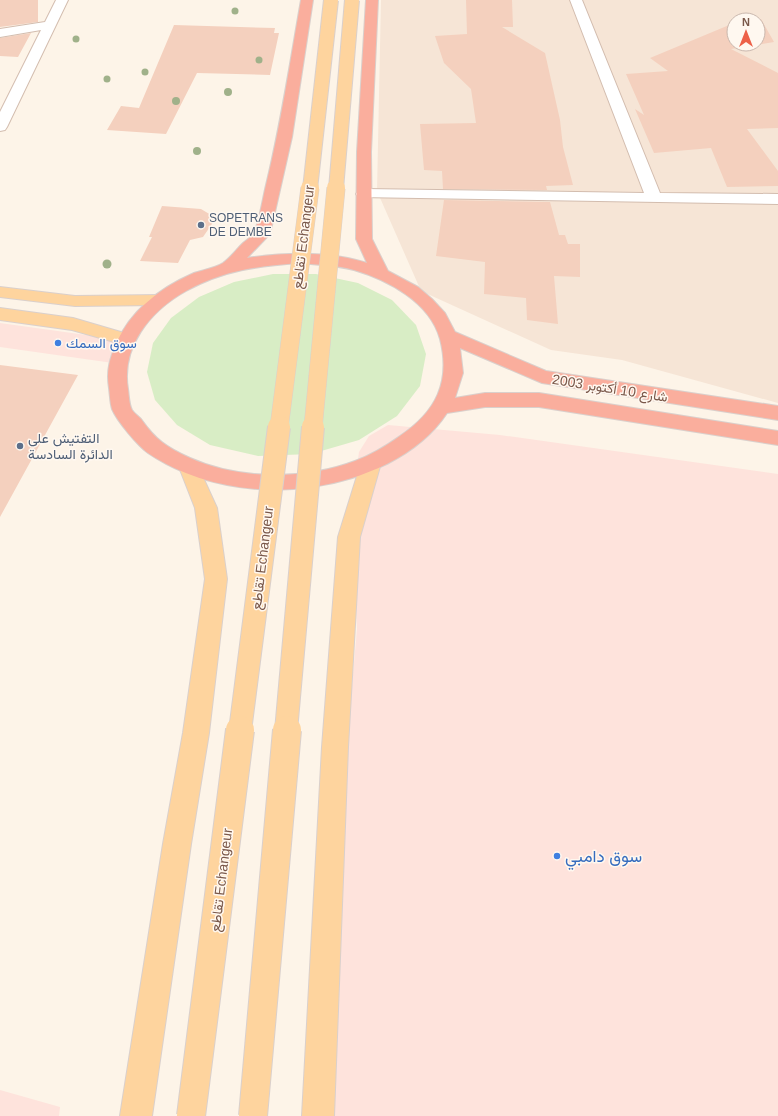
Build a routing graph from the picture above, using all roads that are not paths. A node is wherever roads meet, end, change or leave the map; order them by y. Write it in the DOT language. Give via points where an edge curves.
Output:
graph roads {
  1 [pos="62,0"];
  2 [pos="307,0"];
  3 [pos="331,0"];
  4 [pos="352,0"];
  5 [pos="372,0"];
  6 [pos="576,0"];
  7 [pos="49,25"];
  8 [pos="0,33"];
  9 [pos="0,126"];
  10 [pos="364,194"];
  11 [pos="654,198"];
  12 [pos="778,199"];
  13 [pos="227,268"];
  14 [pos="381,274"];
  15 [pos="0,292"];
  16 [pos="160,300"];
  17 [pos="0,314"];
  18 [pos="450,336"];
  19 [pos="125,340"];
  20 [pos="442,406"];
  21 [pos="778,413"];
  22 [pos="778,438"];
  23 [pos="371,463"];
  24 [pos="189,467"];
  25 [pos="136,1116"];
  26 [pos="190,1116"];
  27 [pos="253,1116"];
  28 [pos="318,1116"];
  1 -- 7 [label="street"];
  2 -- 13 [label="highway" via="285,137 262,234"];
  3 -- 26 [label="main road, تقاطع Echangeur, bridge" via="316,141"];
  4 -- 27 [label="main road, bridge"];
  5 -- 10 [label="highway"];
  6 -- 11 [label="street"];
  7 -- 8 [label="street"];
  7 -- 9 [label="street"];
  10 -- 11 [label="street"];
  10 -- 14 [label="highway" via="364,239"];
  11 -- 12 [label="street"];
  13 -- 14 [label="highway" via="263,260 300,258 342,262"];
  13 -- 16 [label="highway" via="202,276"];
  14 -- 18 [label="highway" via="404,285 424,300 439,317"];
  15 -- 16 [label="main road" via="75,301"];
  16 -- 19 [label="highway" via="140,318"];
  17 -- 19 [label="main road" via="74,324"];
  18 -- 20 [label="highway" via="454,371"];
  18 -- 21 [label="highway, شارع 10 أكتوبر 2003" via="542,377"];
  19 -- 24 [label="highway" via="115,374 122,410 147,442"];
  20 -- 22 [label="highway, شارع 10 أكتوبر 2003" via="484,400 539,400"];
  20 -- 23 [label="highway" via="424,428 400,447"];
  23 -- 24 [label="highway" via="340,474 272,482 228,478"];
  23 -- 28 [label="main road" via="349,537 336,739"];
  24 -- 25 [label="main road" via="206,508 216,579 196,733"];
}
